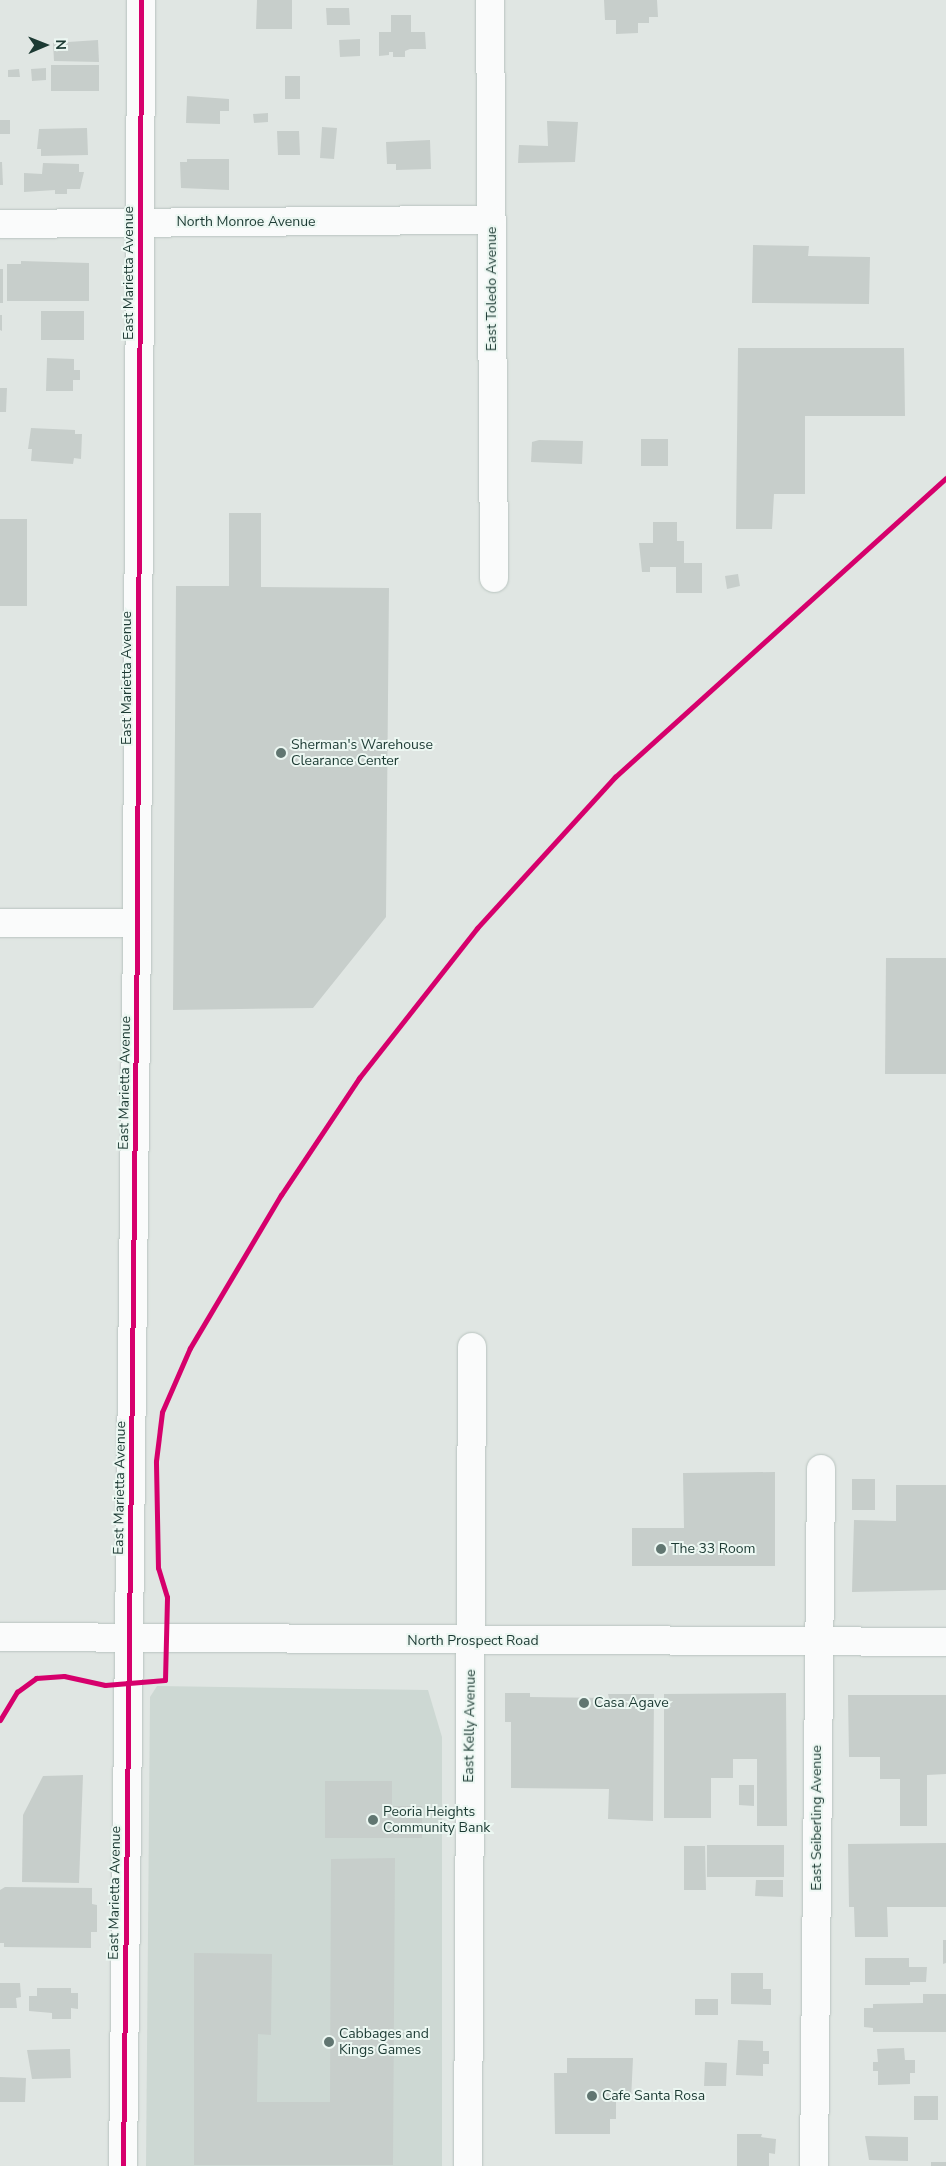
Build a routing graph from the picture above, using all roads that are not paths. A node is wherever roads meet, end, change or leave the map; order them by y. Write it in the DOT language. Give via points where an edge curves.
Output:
graph roads {
  1 [pos="141,0"];
  2 [pos="490,0"];
  3 [pos="491,220"];
  4 [pos="141,223"];
  5 [pos="0,224"];
  6 [pos="494,578"];
  7 [pos="0,924"];
  8 [pos="137,924"];
  9 [pos="472,1347"];
  10 [pos="821,1469"];
  11 [pos="0,1637"];
  12 [pos="129,1639"];
  13 [pos="472,1642"];
  14 [pos="946,1642"];
  15 [pos="818,1643"];
  16 [pos="123,2166"];
  17 [pos="468,2166"];
  18 [pos="814,2166"];
  1 -- 4 [label="street, East Marietta Avenue"];
  2 -- 3 [label="street, East Toledo Avenue"];
  3 -- 4 [label="street, North Monroe Avenue"];
  3 -- 6 [label="street, East Toledo Avenue"];
  4 -- 5 [label="street, North Monroe Avenue"];
  4 -- 8 [label="street, East Marietta Avenue"];
  7 -- 8 [label="street"];
  8 -- 12 [label="street, East Marietta Avenue"];
  9 -- 13 [label="street, East Kelly Avenue"];
  10 -- 15 [label="street, East Seiberling Avenue"];
  11 -- 12 [label="street, North Prospect Road"];
  12 -- 13 [label="street, North Prospect Road"];
  12 -- 16 [label="street, East Marietta Avenue"];
  13 -- 15 [label="street, North Prospect Road"];
  13 -- 17 [label="street, East Kelly Avenue"];
  14 -- 15 [label="street, North Prospect Road"];
  15 -- 18 [label="street, East Seiberling Avenue"];
}
